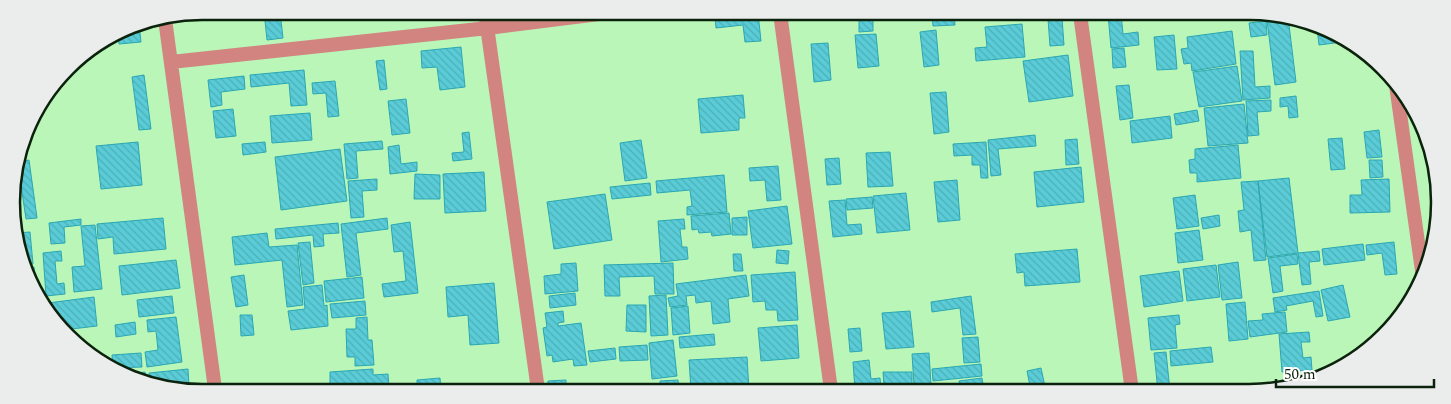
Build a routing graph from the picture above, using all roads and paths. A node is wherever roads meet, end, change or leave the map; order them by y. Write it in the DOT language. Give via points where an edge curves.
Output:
graph roads {
  1 [pos="486,20"];
  2 [pos="551,20"];
  3 [pos="781,20"];
  4 [pos="1081,20"];
  5 [pos="166,23"];
  6 [pos="488,28"];
  7 [pos="171,62"];
  8 [pos="1398,98"];
  9 [pos="1421,262"];
  10 [pos="214,384"];
  11 [pos="537,384"];
  12 [pos="830,384"];
  13 [pos="1131,384"];
  1 -- 6 [label="street"];
  2 -- 6 [label="street"];
  3 -- 12 [label="street"];
  4 -- 13 [label="street"];
  5 -- 7 [label="street"];
  6 -- 7 [label="street"];
  6 -- 11 [label="street"];
  7 -- 10 [label="street"];
  8 -- 9 [label="street"];
}
